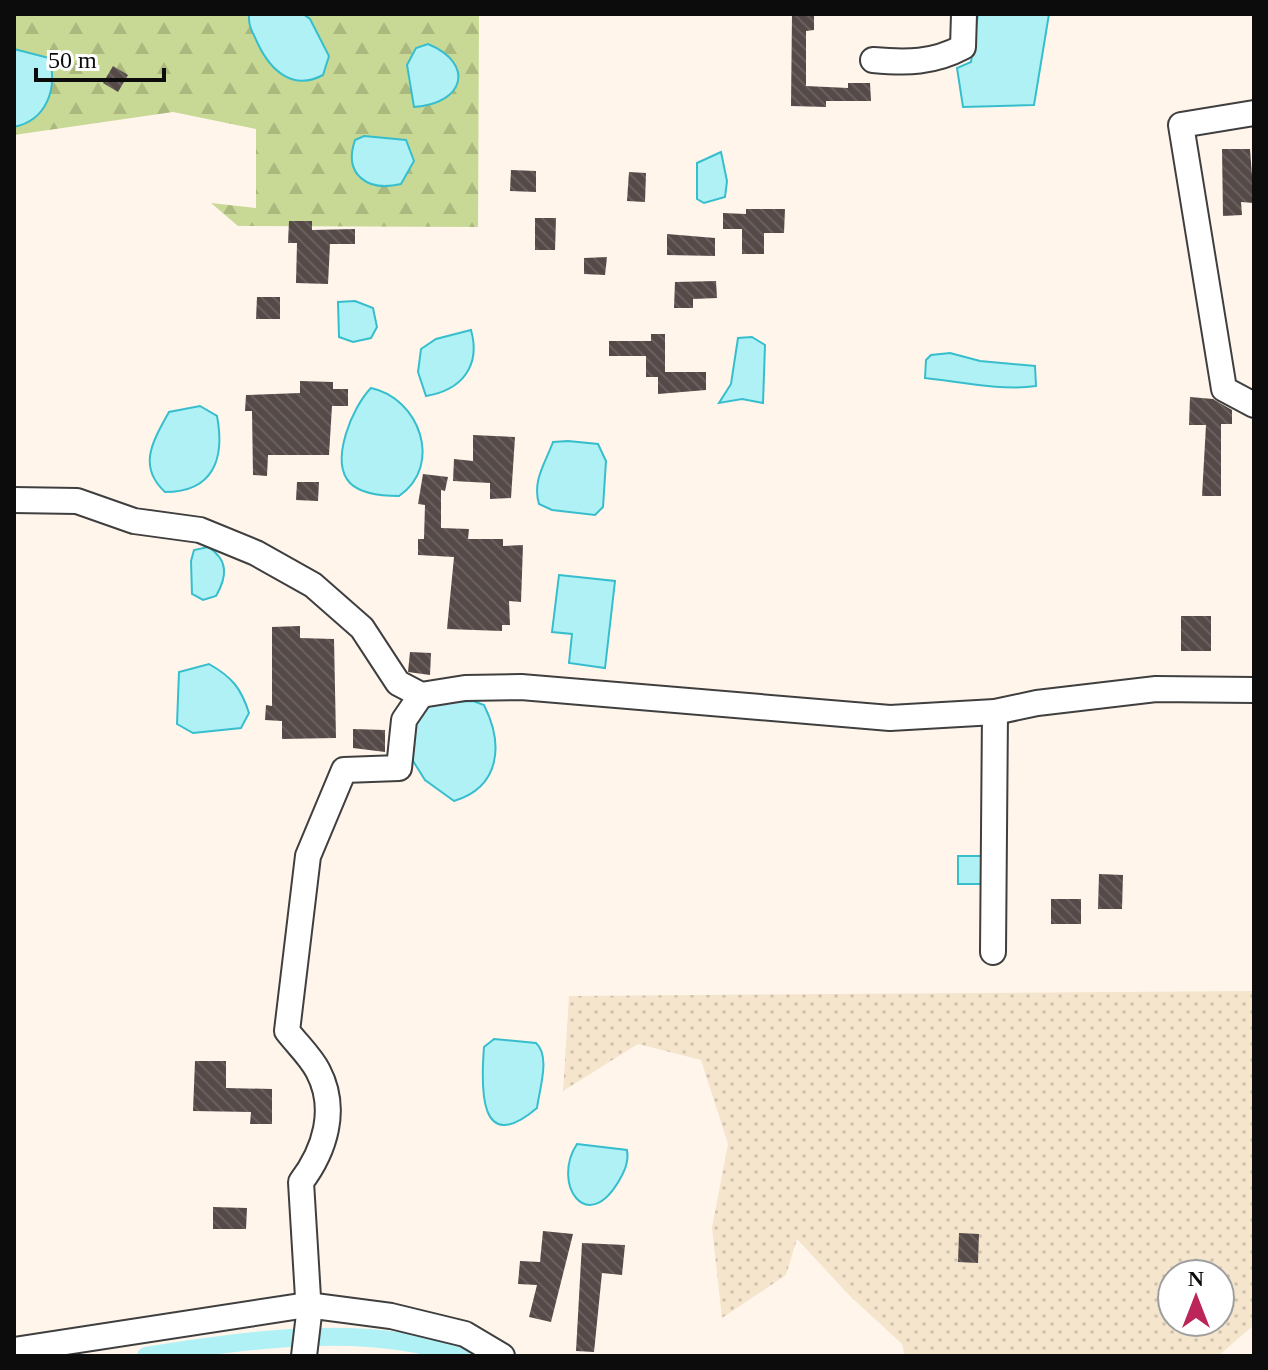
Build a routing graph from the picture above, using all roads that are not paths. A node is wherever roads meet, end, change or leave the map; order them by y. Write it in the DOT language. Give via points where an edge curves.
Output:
graph roads {
  1 [pos="964,14"];
  2 [pos="873,60"];
  3 [pos="1254,113"];
  4 [pos="1254,405"];
  5 [pos="14,500"];
  6 [pos="1254,690"];
  7 [pos="421,695"];
  8 [pos="995,712"];
  9 [pos="993,952"];
  10 [pos="308,1309"];
  11 [pos="14,1350"];
  12 [pos="304,1356"];
  13 [pos="502,1356"];
  1 -- 2 [label="street" via="963,47 938,60"];
  3 -- 4 [label="street" via="1181,125 1224,389"];
  5 -- 7 [label="street" via="77,501 134,521 200,530 256,553 313,585 362,628 398,683"];
  6 -- 8 [label="street" via="1156,689"];
  7 -- 8 [label="street" via="521,687 890,718"];
  7 -- 10 [label="street" via="404,720 399,768 344,770 308,856 287,1031 318,1071 330,1111 318,1159 301,1182"];
  8 -- 9 [label="street"];
  10 -- 11 [label="street"];
  10 -- 12 [label="street"];
  10 -- 13 [label="street" via="391,1316 465,1334"];
}
